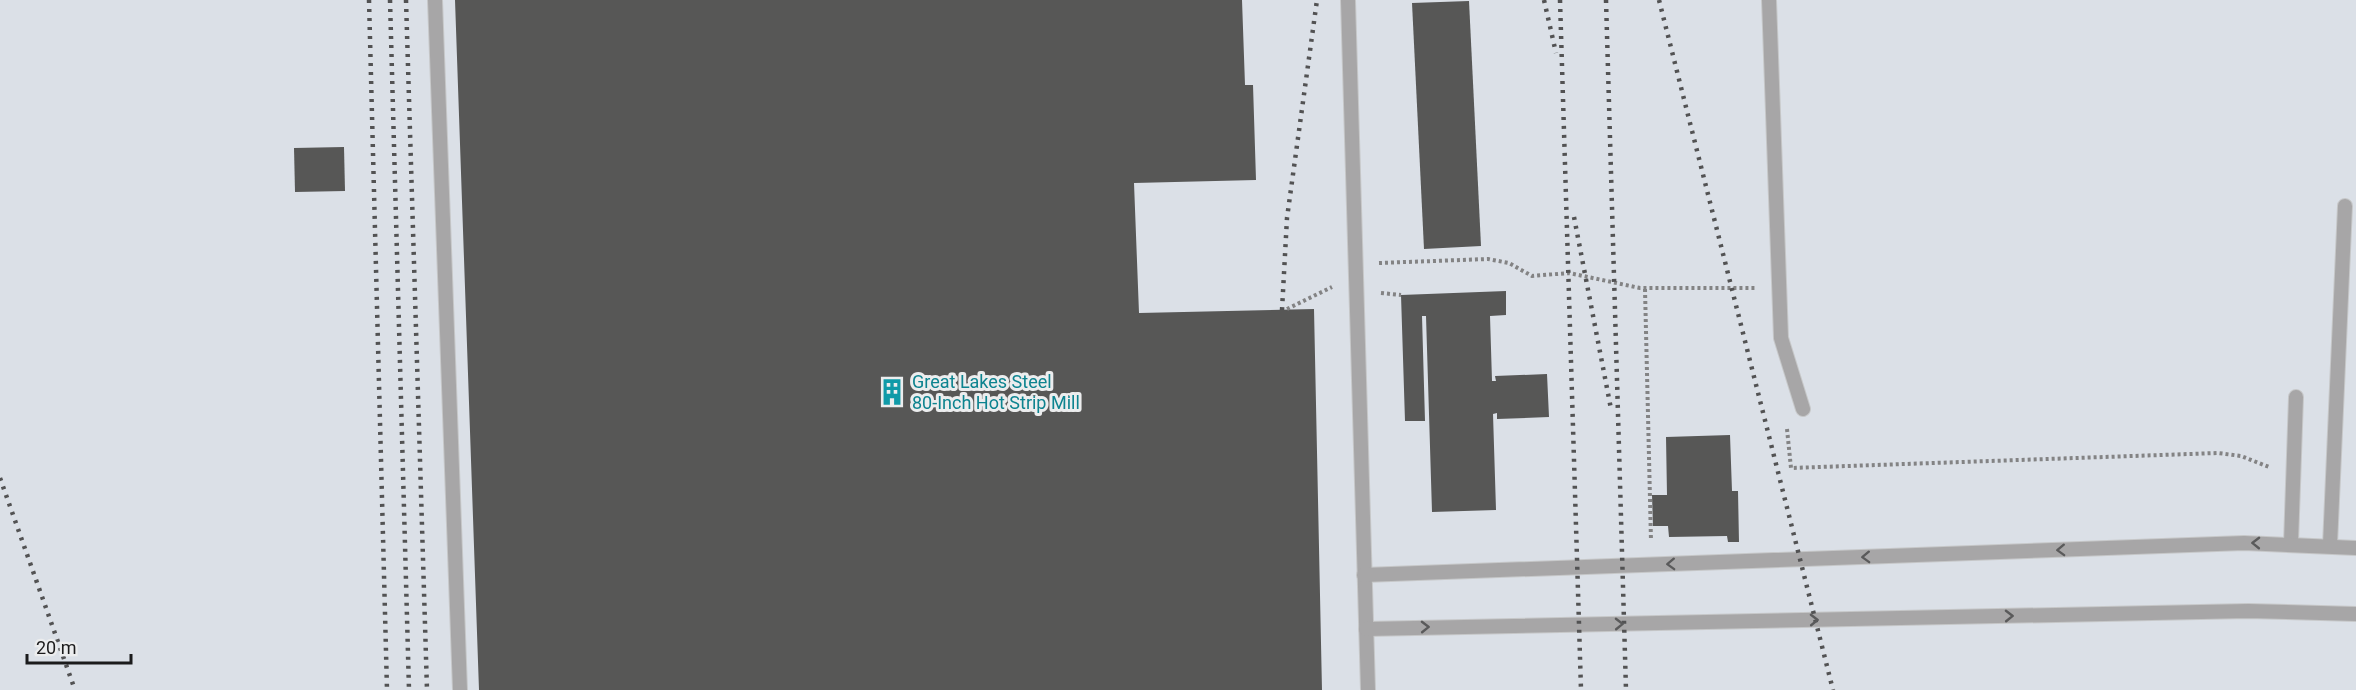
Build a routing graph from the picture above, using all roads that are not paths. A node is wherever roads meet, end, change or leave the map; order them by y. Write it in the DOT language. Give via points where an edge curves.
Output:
graph roads {
  1 [pos="435,0"];
  2 [pos="1348,0"];
  3 [pos="1769,0"];
  4 [pos="2345,206"];
  5 [pos="2296,397"];
  6 [pos="1803,410"];
  7 [pos="2291,543"];
  8 [pos="2330,545"];
  9 [pos="2356,548"];
  10 [pos="1364,575"];
  11 [pos="2356,614"];
  12 [pos="1366,629"];
  13 [pos="460,690"];
  14 [pos="1368,690"];
  1 -- 13 [label="lane"];
  2 -- 10 [label="lane"];
  3 -- 6 [label="lane" via="1781,338"];
  4 -- 8 [label="lane"];
  5 -- 7 [label="lane"];
  7 -- 8 [label="lane"];
  7 -- 10 [label="lane, one-way"];
  8 -- 9 [label="lane"];
  10 -- 12 [label="lane"];
  12 -- 11 [label="lane, one-way" via="2248,610"];
  12 -- 14 [label="lane"];
}
